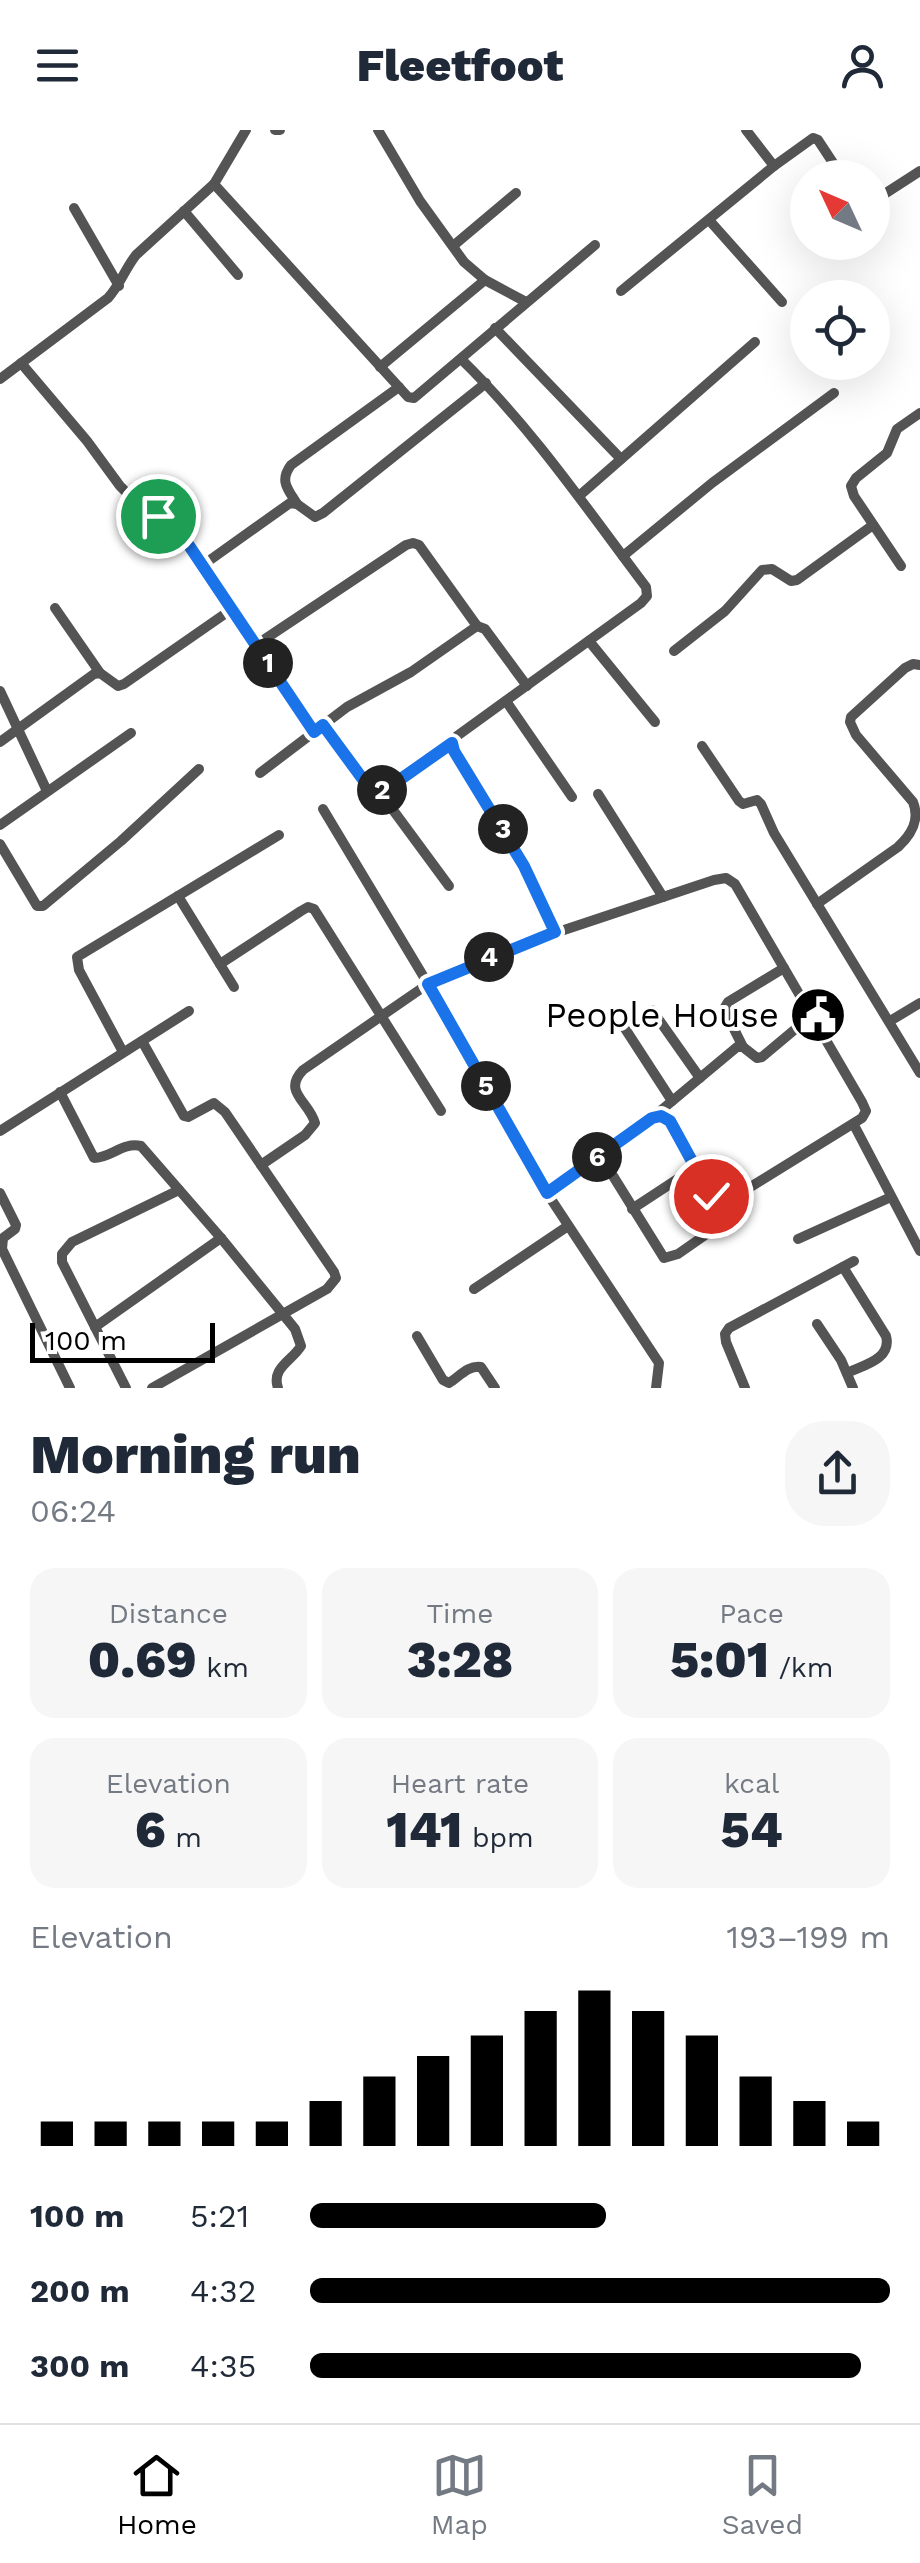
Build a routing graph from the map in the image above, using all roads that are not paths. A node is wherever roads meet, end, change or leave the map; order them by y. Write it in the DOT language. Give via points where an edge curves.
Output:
graph roads {
  1 [pos="246,130"];
  2 [pos="378,130"];
  3 [pos="746,130"];
  4 [pos="823,130"];
  5 [pos="812,138"];
  6 [pos="831,160"];
  7 [pos="774,166"];
  8 [pos="920,170"];
  9 [pos="214,184"];
  10 [pos="890,190"];
  11 [pos="516,194"];
  12 [pos="74,208"];
  13 [pos="184,211"];
  14 [pos="709,220"];
  15 [pos="594,245"];
  16 [pos="453,246"];
  17 [pos="238,275"];
  18 [pos="485,280"];
  19 [pos="118,286"];
  20 [pos="621,290"];
  21 [pos="526,302"];
  22 [pos="782,302"];
  23 [pos="495,328"];
  24 [pos="755,342"];
  25 [pos="461,359"];
  26 [pos="22,363"];
  27 [pos="380,367"];
  28 [pos="0,379"];
  29 [pos="486,383"];
  30 [pos="399,388"];
  31 [pos="834,393"];
  32 [pos="920,413"];
  33 [pos="621,458"];
  34 [pos="579,496"];
  35 [pos="297,504"];
  36 [pos="873,524"];
  37 [pos="623,556"];
  38 [pos="203,565"];
  39 [pos="902,566"];
  40 [pos="55,608"];
  41 [pos="232,609"];
  42 [pos="477,626"];
  43 [pos="589,641"];
  44 [pos="256,645"];
  45 [pos="674,651"];
  46 [pos="920,666"];
  47 [pos="100,673"];
  48 [pos="527,686"];
  49 [pos="0,691"];
  50 [pos="506,701"];
  51 [pos="655,722"];
  52 [pos="318,728"];
  53 [pos="18,730"];
  54 [pos="131,733"];
  55 [pos="0,742"];
  56 [pos="452,743"];
  57 [pos="702,746"];
  58 [pos="199,768"];
  59 [pos="260,773"];
  60 [pos="47,791"];
  61 [pos="379,791"];
  62 [pos="598,794"];
  63 [pos="572,797"];
  64 [pos="323,810"];
  65 [pos="0,825"];
  66 [pos="278,835"];
  67 [pos="0,844"];
  68 [pos="448,886"];
  69 [pos="178,896"];
  70 [pos="664,897"];
  71 [pos="817,904"];
  72 [pos="555,932"];
  73 [pos="220,964"];
  74 [pos="784,968"];
  75 [pos="428,984"];
  76 [pos="234,987"];
  77 [pos="652,1010"];
  78 [pos="918,1010"];
  79 [pos="189,1011"];
  80 [pos="383,1015"];
  81 [pos="812,1016"];
  82 [pos="890,1021"];
  83 [pos="624,1027"];
  84 [pos="142,1041"];
  85 [pos="743,1047"];
  86 [pos="123,1052"];
  87 [pos="920,1073"];
  88 [pos="700,1078"];
  89 [pos="60,1092"];
  90 [pos="672,1101"];
  91 [pos="441,1111"];
  92 [pos="652,1118"];
  93 [pos="854,1125"];
  94 [pos="0,1131"];
  95 [pos="600,1155"];
  96 [pos="261,1165"];
  97 [pos="696,1167"];
  98 [pos="180,1190"];
  99 [pos="0,1193"];
  100 [pos="547,1193"];
  101 [pos="892,1197"];
  102 [pos="717,1202"];
  103 [pos="632,1209"];
  104 [pos="568,1226"];
  105 [pos="222,1238"];
  106 [pos="798,1240"];
  107 [pos="920,1251"];
  108 [pos="854,1261"];
  109 [pos="843,1267"];
  110 [pos="474,1289"];
  111 [pos="282,1313"];
  112 [pos="817,1324"];
  113 [pos="95,1327"];
  114 [pos="416,1336"];
  115 [pos="847,1373"];
  116 [pos="70,1388"];
  117 [pos="126,1388"];
  118 [pos="152,1388"];
  119 [pos="278,1388"];
  120 [pos="496,1388"];
  121 [pos="656,1388"];
  122 [pos="745,1388"];
  123 [pos="853,1388"];
  1 -- 9 [label="street"];
  2 -- 16 [label="street"];
  3 -- 7 [label="street"];
  4 -- 5 [label="street"];
  5 -- 6 [label="street"];
  5 -- 7 [label="street"];
  7 -- 14 [label="street"];
  8 -- 10 [label="street"];
  9 -- 13 [label="street"];
  9 -- 27 [label="street"];
  11 -- 16 [label="street"];
  12 -- 19 [label="street"];
  13 -- 17 [label="street"];
  13 -- 19 [label="street" via="136,255"];
  14 -- 20 [label="street"];
  14 -- 22 [label="street"];
  15 -- 21 [label="street"];
  16 -- 18 [label="street"];
  18 -- 21 [label="street"];
  18 -- 27 [label="street"];
  19 -- 26 [label="street"];
  21 -- 23 [label="street"];
  23 -- 25 [label="street"];
  23 -- 33 [label="street"];
  24 -- 33 [label="street"];
  25 -- 29 [label="street"];
  25 -- 30 [label="street" via="414,398"];
  26 -- 28 [label="street"];
  26 -- 38 [label="street" via="120,486 176,530"];
  27 -- 30 [label="street"];
  29 -- 34 [label="street"];
  29 -- 35 [label="street" via="323,513 315,517"];
  30 -- 35 [label="street" via="290,465 284,482"];
  31 -- 37 [label="street"];
  32 -- 36 [label="street" via="896,429 887,453 851,486"];
  33 -- 34 [label="street"];
  34 -- 37 [label="street"];
  35 -- 38 [label="street" via="282,507"];
  36 -- 39 [label="street"];
  36 -- 45 [label="street" via="797,580 762,570"];
  37 -- 43 [label="street" via="647,596"];
  38 -- 41 [label="street"];
  40 -- 47 [label="street"];
  41 -- 44 [label="street"];
  41 -- 47 [label="street" via="124,684"];
  42 -- 44 [label="street" via="413,543"];
  42 -- 48 [label="street"];
  42 -- 52 [label="street"];
  43 -- 48 [label="street"];
  43 -- 51 [label="street"];
  44 -- 52 [label="street"];
  46 -- 71 [label="street" via="905,668 850,722 913,802 917,821 898,847"];
  47 -- 53 [label="street"];
  48 -- 50 [label="street"];
  49 -- 53 [label="street"];
  50 -- 56 [label="street"];
  50 -- 63 [label="street"];
  52 -- 59 [label="street"];
  52 -- 61 [label="street" via="364,783"];
  53 -- 55 [label="street"];
  53 -- 60 [label="street"];
  54 -- 60 [label="street"];
  56 -- 61 [label="street"];
  56 -- 72 [label="street"];
  57 -- 71 [label="street" via="739,801 760,804"];
  58 -- 67 [label="street" via="43,906"];
  60 -- 65 [label="street"];
  61 -- 68 [label="street"];
  62 -- 70 [label="street"];
  64 -- 75 [label="street"];
  66 -- 69 [label="street"];
  69 -- 73 [label="street"];
  69 -- 86 [label="street" via="77,957"];
  70 -- 72 [label="street"];
  70 -- 74 [label="street" via="726,878"];
  71 -- 82 [label="street"];
  72 -- 75 [label="street"];
  73 -- 76 [label="street"];
  73 -- 80 [label="street" via="308,907"];
  74 -- 81 [label="street"];
  74 -- 85 [label="street" via="728,1002 726,1013"];
  75 -- 80 [label="street"];
  75 -- 100 [label="street"];
  77 -- 88 [label="street"];
  78 -- 82 [label="street"];
  79 -- 84 [label="street"];
  80 -- 91 [label="street"];
  80 -- 96 [label="street" via="296,1077 297,1094 314,1123"];
  81 -- 85 [label="street" via="762,1057"];
  81 -- 93 [label="street" via="866,1111"];
  82 -- 87 [label="street"];
  83 -- 90 [label="street"];
  84 -- 86 [label="street"];
  84 -- 96 [label="street" via="184,1116 220,1106"];
  85 -- 88 [label="street"];
  86 -- 89 [label="street"];
  88 -- 90 [label="street"];
  89 -- 94 [label="street"];
  89 -- 98 [label="street" via="94,1158 141,1146"];
  90 -- 92 [label="street"];
  92 -- 95 [label="street"];
  92 -- 97 [label="street" via="670,1121"];
  93 -- 101 [label="street"];
  93 -- 102 [label="street"];
  95 -- 100 [label="street"];
  95 -- 103 [label="street"];
  96 -- 111 [label="street" via="336,1278"];
  97 -- 102 [label="street"];
  97 -- 103 [label="street"];
  98 -- 105 [label="street"];
  98 -- 113 [label="street" via="62,1254"];
  99 -- 116 [label="street" via="16,1224 2,1249"];
  100 -- 104 [label="street"];
  101 -- 106 [label="street"];
  101 -- 107 [label="street"];
  102 -- 103 [label="street" via="721,1224 664,1258"];
  104 -- 110 [label="street"];
  104 -- 121 [label="street" via="659,1362"];
  105 -- 111 [label="street"];
  105 -- 113 [label="street"];
  108 -- 109 [label="street"];
  109 -- 115 [label="street" via="888,1345 882,1356"];
  109 -- 122 [label="street" via="729,1328 726,1342"];
  111 -- 118 [label="street"];
  111 -- 119 [label="street" via="301,1346 277,1372"];
  112 -- 115 [label="street"];
  113 -- 117 [label="street"];
  114 -- 120 [label="street" via="443,1380 475,1366"];
  115 -- 123 [label="street"];
}
